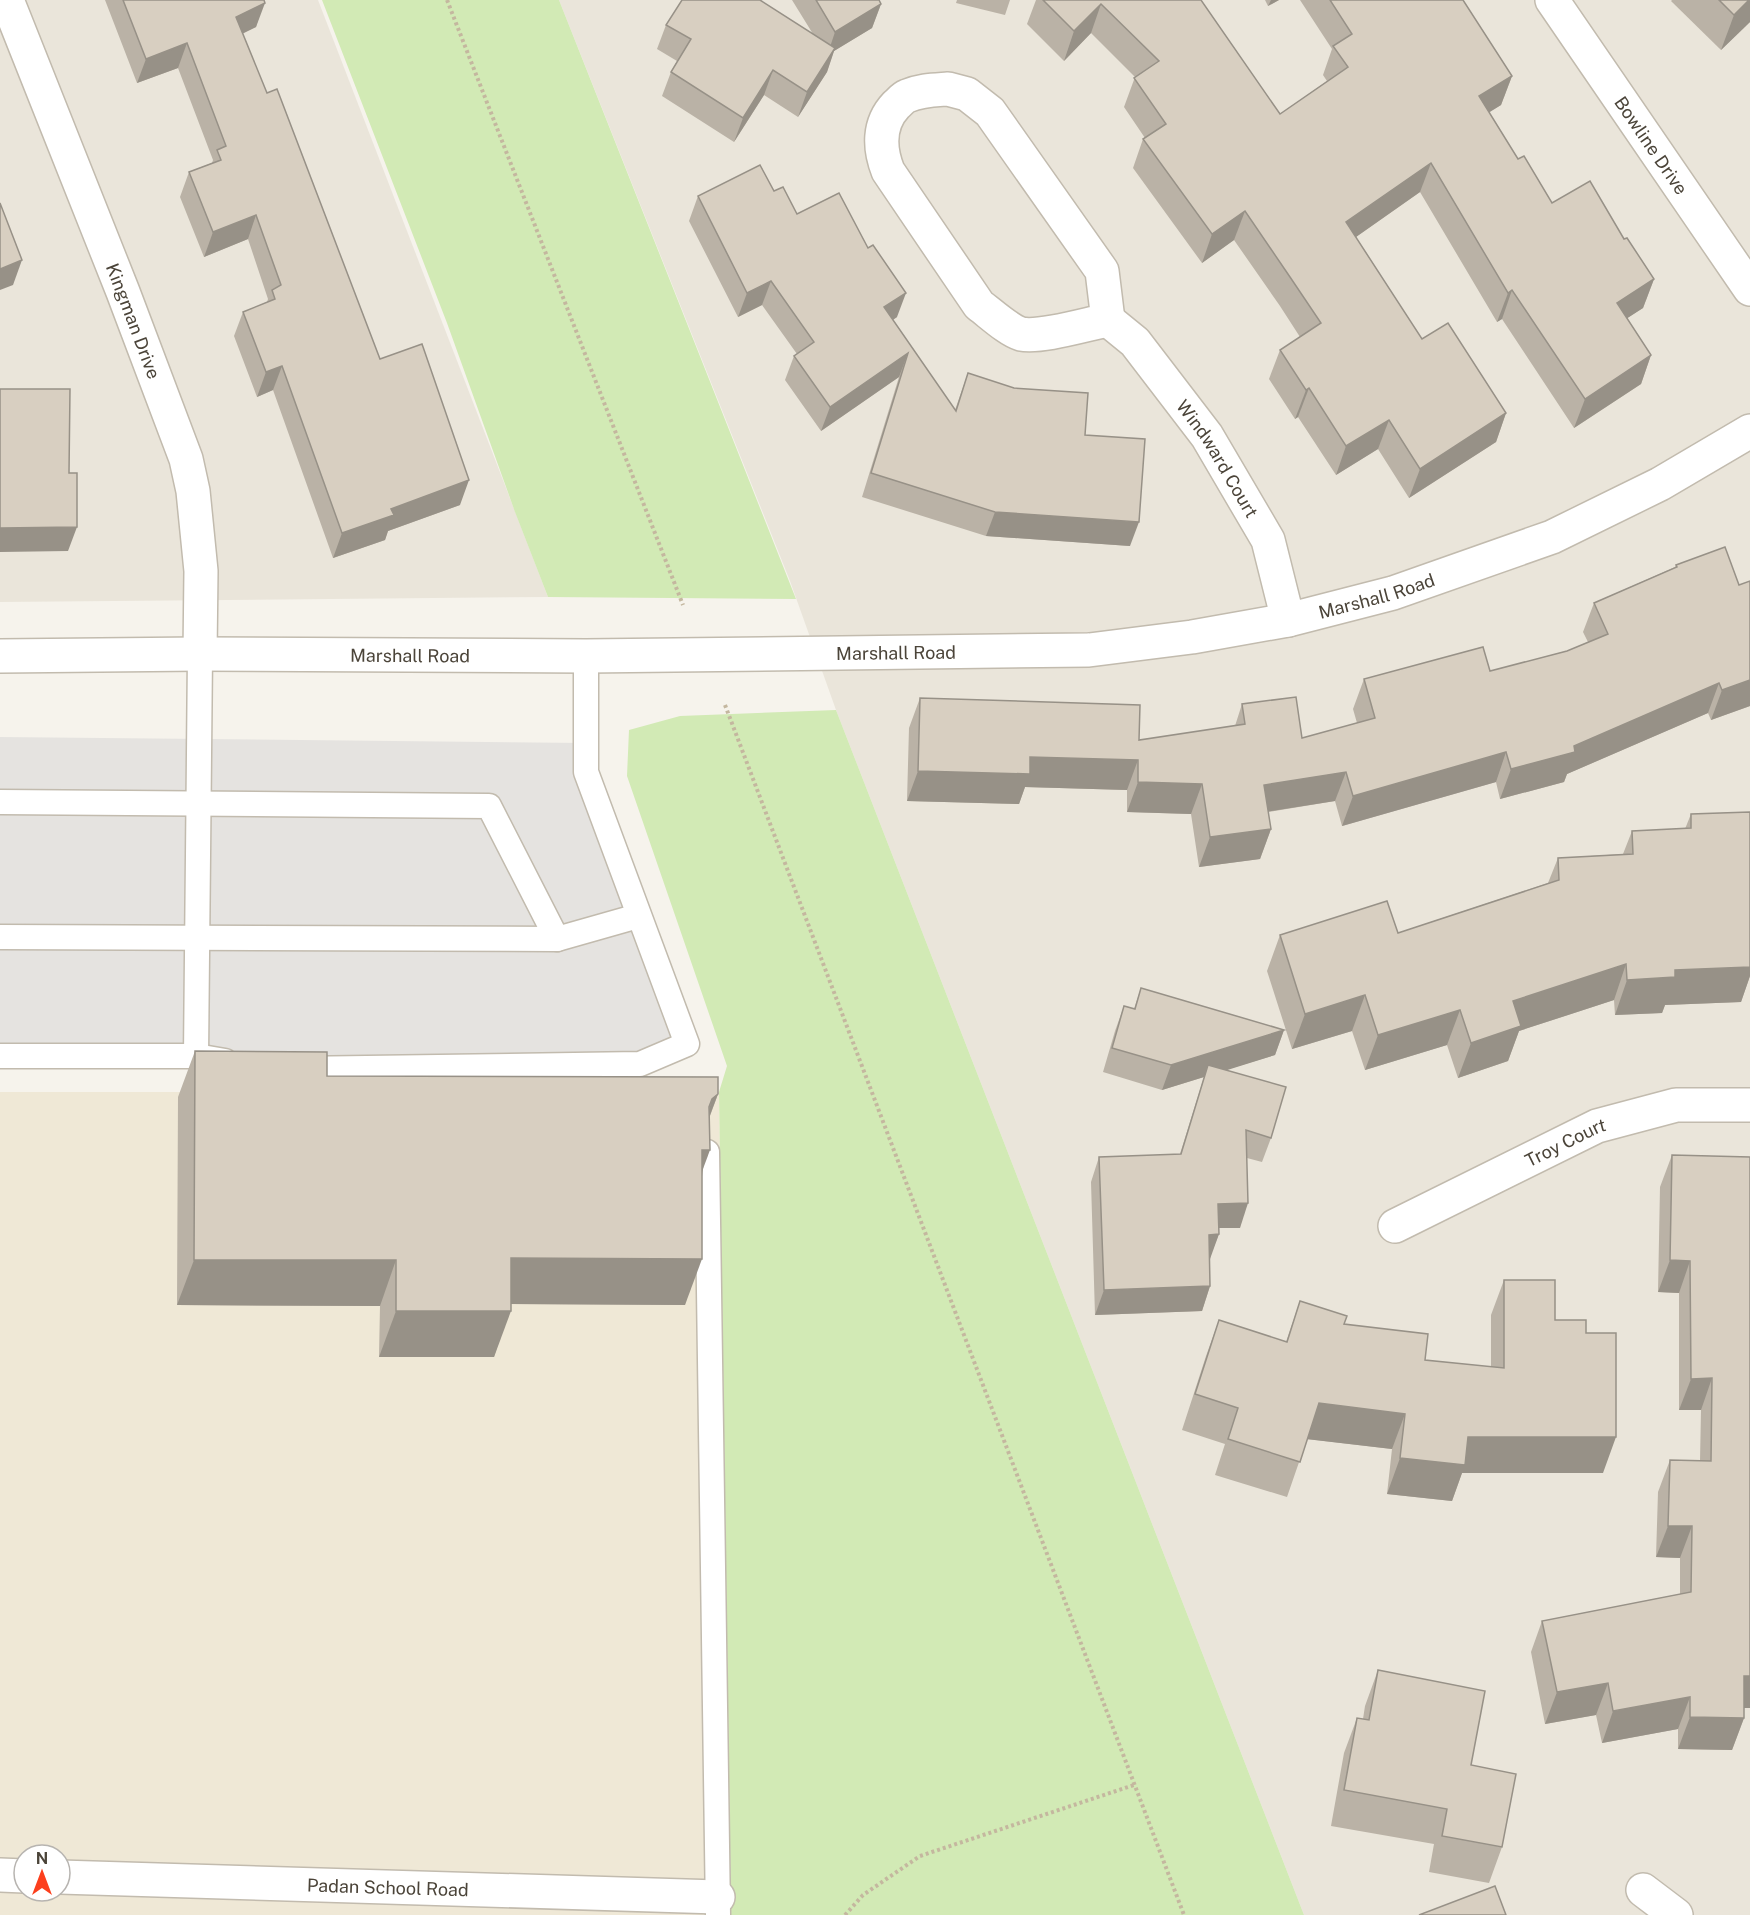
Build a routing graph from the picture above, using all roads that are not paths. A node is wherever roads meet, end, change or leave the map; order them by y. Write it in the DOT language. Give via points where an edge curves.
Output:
graph roads {
  1 [pos="7,0"];
  2 [pos="1552,0"];
  3 [pos="1750,289"];
  4 [pos="1108,320"];
  5 [pos="1750,431"];
  6 [pos="1288,620"];
  7 [pos="200,654"];
  8 [pos="0,656"];
  9 [pos="586,656"];
  10 [pos="0,802"];
  11 [pos="198,805"];
  12 [pos="638,916"];
  13 [pos="0,937"];
  14 [pos="197,937"];
  15 [pos="557,939"];
  16 [pos="0,1056"];
  17 [pos="196,1056"];
  18 [pos="1750,1105"];
  19 [pos="707,1152"];
  20 [pos="1395,1226"];
  21 [pos="72,1878"];
  22 [pos="1643,1890"];
  23 [pos="718,1906"];
  24 [pos="1676,1915"];
  1 -- 7 [label="street, Kingman Drive" via="186,459 201,571"];
  2 -- 3 [label="street, Bowline Drive"];
  4 -- 4 [label="street" via="1043,334 1021,334 979,305 888,171 882,155 888,113 904,97 925,90 948,89 968,94 990,112 1102,271"];
  4 -- 6 [label="street, Windward Court" via="1135,342 1207,435 1268,540"];
  5 -- 6 [label="street, Marshall Road" via="1660,484 1552,537 1393,593"];
  6 -- 9 [label="street, Marshall Road" via="1089,650"];
  7 -- 8 [label="street, Marshall Road"];
  7 -- 9 [label="street, Marshall Road"];
  7 -- 11 [label="lane"];
  9 -- 12 [label="lane" via="586,772"];
  10 -- 11 [label="lane"];
  11 -- 14 [label="lane"];
  11 -- 15 [label="lane" via="489,806"];
  12 -- 15 [label="lane"];
  12 -- 17 [label="lane" via="687,1044 640,1064 262,1067"];
  13 -- 14 [label="lane"];
  14 -- 15 [label="lane"];
  14 -- 17 [label="lane"];
  16 -- 17 [label="lane"];
  18 -- 20 [label="street, Troy Court" via="1676,1105 1597,1126"];
  19 -- 23 [label="lane"];
  21 -- 23 [label="street, Padan School Road"];
  22 -- 24 [label="street"];
}
